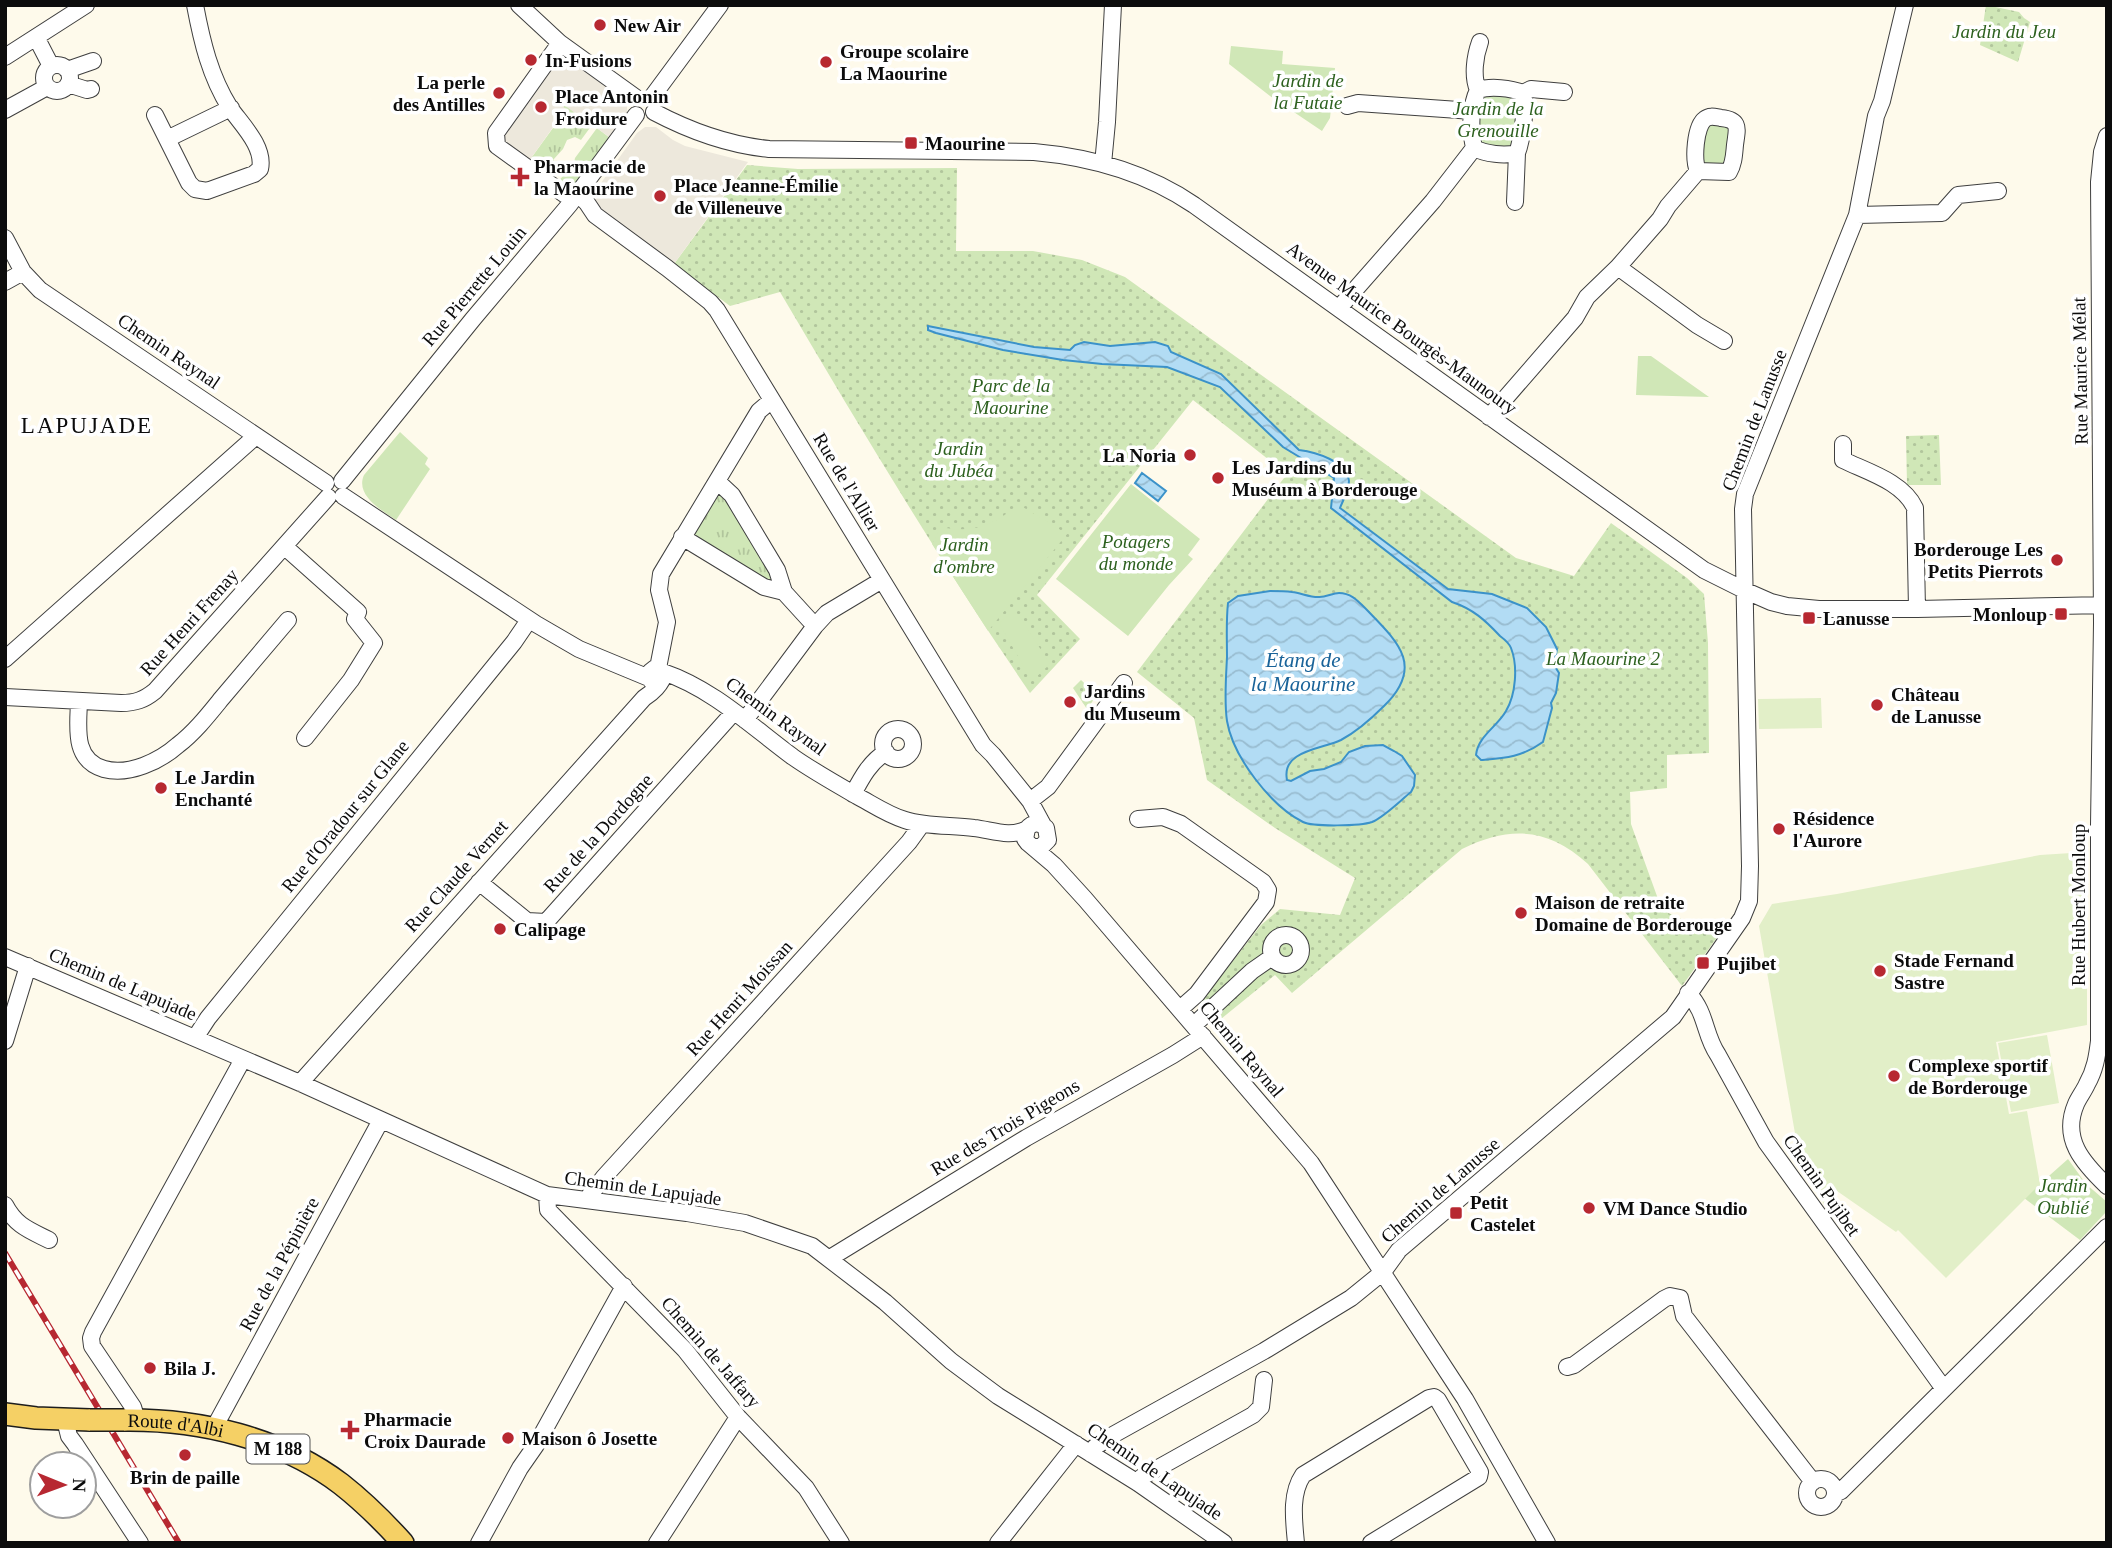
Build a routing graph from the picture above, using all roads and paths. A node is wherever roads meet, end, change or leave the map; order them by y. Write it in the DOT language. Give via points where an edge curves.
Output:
graph roads {
  1 [pos="86,5"];
  2 [pos="195,5"];
  3 [pos="519,5"];
  4 [pos="720,5"];
  5 [pos="1113,5"];
  6 [pos="1905,5"];
  7 [pos="36,37"];
  8 [pos="1480,42"];
  9 [pos="560,43"];
  10 [pos="5,57"];
  11 [pos="93,61"];
  12 [pos="62,74"];
  13 [pos="91,89"];
  14 [pos="1478,90"];
  15 [pos="1564,92"];
  16 [pos="1522,93"];
  17 [pos="635,97"];
  18 [pos="653,105"];
  19 [pos="1347,106"];
  20 [pos="231,108"];
  21 [pos="5,110"];
  22 [pos="1473,111"];
  23 [pos="155,115"];
  24 [pos="636,115"];
  25 [pos="2107,136"];
  26 [pos="167,139"];
  27 [pos="1474,148"];
  28 [pos="1517,153"];
  29 [pos="1103,164"];
  30 [pos="1698,171"];
  31 [pos="1998,191"];
  32 [pos="574,199"];
  33 [pos="1515,202"];
  34 [pos="1857,215"];
  35 [pos="5,238"];
  36 [pos="1618,267"];
  37 [pos="23,272"];
  38 [pos="5,282"];
  39 [pos="2103,292"];
  40 [pos="1339,308"];
  41 [pos="1724,341"];
  42 [pos="772,400"];
  43 [pos="1489,417"];
  44 [pos="256,436"];
  45 [pos="1843,444"];
  46 [pos="717,481"];
  47 [pos="335,489"];
  48 [pos="682,537"];
  49 [pos="285,547"];
  50 [pos="882,580"];
  51 [pos="1746,591"];
  52 [pos="784,592"];
  53 [pos="2105,605"];
  54 [pos="1917,609"];
  55 [pos="288,620"];
  56 [pos="529,620"];
  57 [pos="815,626"];
  58 [pos="5,659"];
  59 [pos="656,676"];
  60 [pos="1124,683"];
  61 [pos="5,697"];
  62 [pos="79,702"];
  63 [pos="740,716"];
  64 [pos="306,738"];
  65 [pos="886,752"];
  66 [pos="853,794"];
  67 [pos="1030,801"];
  68 [pos="1139,819"];
  69 [pos="922,824"];
  70 [pos="1035,836"];
  71 [pos="479,882"];
  72 [pos="5,957"];
  73 [pos="1272,957"];
  74 [pos="2103,959"];
  75 [pos="28,966"];
  76 [pos="1688,993"];
  77 [pos="1180,1009"];
  78 [pos="1198,1030"];
  79 [pos="194,1038"];
  80 [pos="5,1041"];
  81 [pos="243,1059"];
  82 [pos="300,1083"];
  83 [pos="381,1120"];
  84 [pos="2107,1186"];
  85 [pos="547,1195"];
  86 [pos="589,1200"];
  87 [pos="5,1205"];
  88 [pos="2107,1227"];
  89 [pos="49,1240"];
  90 [pos="830,1258"];
  91 [pos="1383,1272"];
  92 [pos="624,1286"];
  93 [pos="1567,1367"];
  94 [pos="1264,1380"];
  95 [pos="1944,1390"];
  96 [pos="5,1414"];
  97 [pos="738,1418"];
  98 [pos="79,1420"];
  99 [pos="131,1420"];
  100 [pos="214,1428"];
  101 [pos="1076,1444"];
  102 [pos="1091,1454"];
  103 [pos="1813,1482"];
  104 [pos="1138,1483"];
  105 [pos="1835,1494"];
  106 [pos="140,1543"];
  107 [pos="403,1543"];
  108 [pos="479,1543"];
  109 [pos="657,1543"];
  110 [pos="841,1543"];
  111 [pos="998,1543"];
  112 [pos="1224,1543"];
  113 [pos="1296,1543"];
  114 [pos="1371,1543"];
  115 [pos="1548,1543"];
  1 -- 7 [label="street"];
  2 -- 20 [label="street" via="207,60"];
  3 -- 9 [label="street"];
  4 -- 18 [label="street"];
  5 -- 29 [label="street"];
  6 -- 34 [label="street, Chemin de Lanusse" via="1876,116"];
  7 -- 10 [label="street"];
  7 -- 12 [label="street"];
  8 -- 14 [label="street" via="1474,81"];
  9 -- 17 [label="street"];
  9 -- 32 [label="street" via="496,133 495,141"];
  11 -- 12 [label="street"];
  12 -- 13 [label="street"];
  12 -- 21 [label="street" via="44,73 47,87"];
  14 -- 16 [label="street"];
  14 -- 22 [label="street"];
  15 -- 16 [label="street" via="1531,89"];
  16 -- 28 [label="street"];
  17 -- 18 [label="street" via="645,94"];
  17 -- 24 [label="street" via="632,108"];
  18 -- 24 [label="street" via="648,117"];
  18 -- 29 [label="street, Avenue Maurice Bourgès-Maunoury" via="691,129 751,148 1034,152"];
  19 -- 22 [label="street"];
  20 -- 26 [label="street"];
  20 -- 26 [label="street" via="261,156 260,169 254,174 207,191 195,189"];
  22 -- 27 [label="street"];
  23 -- 26 [label="street"];
  24 -- 32 [label="street, Rue Pierrette Louin"];
  25 -- 39 [label="street, Rue Maurice Mélat" via="2099,182"];
  27 -- 28 [label="street"];
  27 -- 40 [label="street"];
  28 -- 33 [label="street"];
  29 -- 40 [label="street, Avenue Maurice Bourgès-Maunoury" via="1185,199"];
  30 -- 36 [label="street"];
  31 -- 34 [label="street" via="1958,195 1942,213"];
  32 -- 42 [label="street, Rue de l'Allier" via="584,199 595,215 718,310"];
  32 -- 47 [label="street, Rue Pierrette Louin"];
  34 -- 51 [label="street, Chemin de Lanusse" via="1745,494"];
  35 -- 37 [label="street, Chemin Raynal"];
  36 -- 41 [label="street"];
  36 -- 43 [label="street" via="1587,297"];
  37 -- 38 [label="street"];
  37 -- 44 [label="street, Chemin Raynal" via="40,290"];
  39 -- 53 [label="street, Rue Maurice Mélat"];
  40 -- 43 [label="street, Avenue Maurice Bourgès-Maunoury"];
  42 -- 46 [label="street, Rue Claude Vernet" via="759,411"];
  42 -- 50 [label="street, Rue de l'Allier"];
  43 -- 51 [label="street, Avenue Maurice Bourgès-Maunoury" via="1704,570"];
  44 -- 47 [label="street, Chemin Raynal"];
  44 -- 58 [label="street"];
  45 -- 54 [label="street" via="1843,460 1897,486 1915,508"];
  46 -- 48 [label="street, Rue Claude Vernet"];
  46 -- 52 [label="street" via="745,516 777,570"];
  47 -- 49 [label="street, Rue Henri Frenay"];
  47 -- 56 [label="street, Chemin Raynal"];
  48 -- 52 [label="street" via="764,587"];
  48 -- 59 [label="street, Rue Claude Vernet" via="658,582 667,622"];
  49 -- 62 [label="street, Rue Henri Frenay" via="145,699"];
  49 -- 64 [label="street" via="358,612 355,619 374,643"];
  50 -- 57 [label="street" via="827,613"];
  50 -- 67 [label="street, Rue de l'Allier" via="983,746"];
  51 -- 54 [label="street, Avenue Maurice Bourgès-Maunoury" via="1787,606"];
  51 -- 76 [label="street, Chemin de Lanusse" via="1749,866 1755,911"];
  52 -- 57 [label="street"];
  53 -- 54 [label="street, Avenue Maurice Bourgès-Maunoury"];
  53 -- 74 [label="street, Rue Hubert Monloup" via="2099,784"];
  55 -- 62 [label="street" via="178,746 142,766 109,771 87,759 78,740"];
  56 -- 59 [label="street, Chemin Raynal" via="579,649"];
  56 -- 79 [label="street, Rue d'Oradour sur Glane"];
  57 -- 63 [label="street"];
  59 -- 63 [label="street, Chemin Raynal" via="684,682"];
  59 -- 71 [label="street, Rue Claude Vernet" via="644,698"];
  60 -- 67 [label="street" via="1048,787"];
  61 -- 62 [label="street, Rue Henri Frenay"];
  63 -- 66 [label="street, Chemin Raynal" via="796,759"];
  63 -- 71 [label="street, Rue de la Dordogne" via="546,922 527,921"];
  65 -- 66 [label="street" via="876,758"];
  66 -- 69 [label="street, Chemin Raynal" via="904,820"];
  67 -- 70 [label="street, Rue de l'Allier"];
  68 -- 77 [label="street" via="1163,817 1181,824 1268,890 1266,902 1197,994"];
  69 -- 70 [label="street, Chemin Raynal"];
  69 -- 86 [label="street, Rue Henri Moissan" via="604,1177"];
  70 -- 77 [label="street, Chemin Raynal" via="1046,861"];
  71 -- 82 [label="street, Rue Claude Vernet"];
  72 -- 75 [label="street, Chemin de Lapujade"];
  73 -- 78 [label="street, Rue des Trois Pigeons" via="1252,971"];
  74 -- 84 [label="street, Rue Hubert Monloup" via="2096,1064 2072,1120 2078,1153"];
  75 -- 79 [label="street, Chemin de Lapujade"];
  75 -- 80 [label="street"];
  76 -- 91 [label="street, Chemin de Lanusse" via="1673,1017 1399,1250"];
  76 -- 95 [label="street, Chemin Pujibet" via="1702,1011 1710,1043 1766,1142"];
  77 -- 78 [label="street, Chemin Raynal"];
  78 -- 90 [label="street, Rue des Trois Pigeons" via="1173,1055 1005,1150"];
  78 -- 91 [label="street, Chemin Raynal" via="1311,1163"];
  79 -- 81 [label="street, Chemin de Lapujade"];
  81 -- 82 [label="street, Chemin de Lapujade"];
  81 -- 99 [label="street" via="93,1332 91,1343 133,1407"];
  82 -- 83 [label="street, Chemin de Lapujade"];
  83 -- 85 [label="street, Chemin de Lapujade"];
  83 -- 100 [label="street, Rue de la Pépinière"];
  85 -- 86 [label="street, Chemin de Lapujade"];
  85 -- 92 [label="street, Chemin de Jaffary" via="548,1210"];
  86 -- 90 [label="street, Chemin de Lapujade" via="746,1223 812,1246"];
  87 -- 89 [label="street" via="20,1226"];
  88 -- 95 [label="street"];
  90 -- 101 [label="street, Chemin de Lapujade" via="951,1361"];
  91 -- 102 [label="street" via="1304,1328 1111,1436"];
  91 -- 115 [label="street, Chemin de Lanusse" via="1465,1399"];
  92 -- 97 [label="street, Chemin de Jaffary" via="685,1350"];
  92 -- 108 [label="street"];
  93 -- 103 [label="street" via="1664,1299 1680,1298 1684,1316"];
  94 -- 104 [label="street" via="1261,1407 1253,1415"];
  95 -- 105 [label="street"];
  96 -- 98 [label="main road, M 188"];
  97 -- 109 [label="street"];
  97 -- 110 [label="street, Chemin de Jaffary" via="806,1488"];
  98 -- 99 [label="main road, Route d'Albi / M 188, bridge"];
  98 -- 106 [label="street" via="69,1436"];
  99 -- 100 [label="main road, Route d'Albi / M 188"];
  100 -- 107 [label="main road, Route d'Albi / M 188" via="260,1441 310,1464 355,1495"];
  101 -- 102 [label="street, Chemin de Lapujade"];
  101 -- 111 [label="street"];
  102 -- 104 [label="street, Chemin de Lapujade"];
  103 -- 105 [label="street" via="1830,1482"];
  103 -- 105 [label="street" via="1808,1498 1815,1505 1828,1505"];
  104 -- 112 [label="street, Chemin de Lapujade"];
  113 -- 114 [label="street" via="1294,1502 1303,1475 1434,1397 1479,1477"];
}
